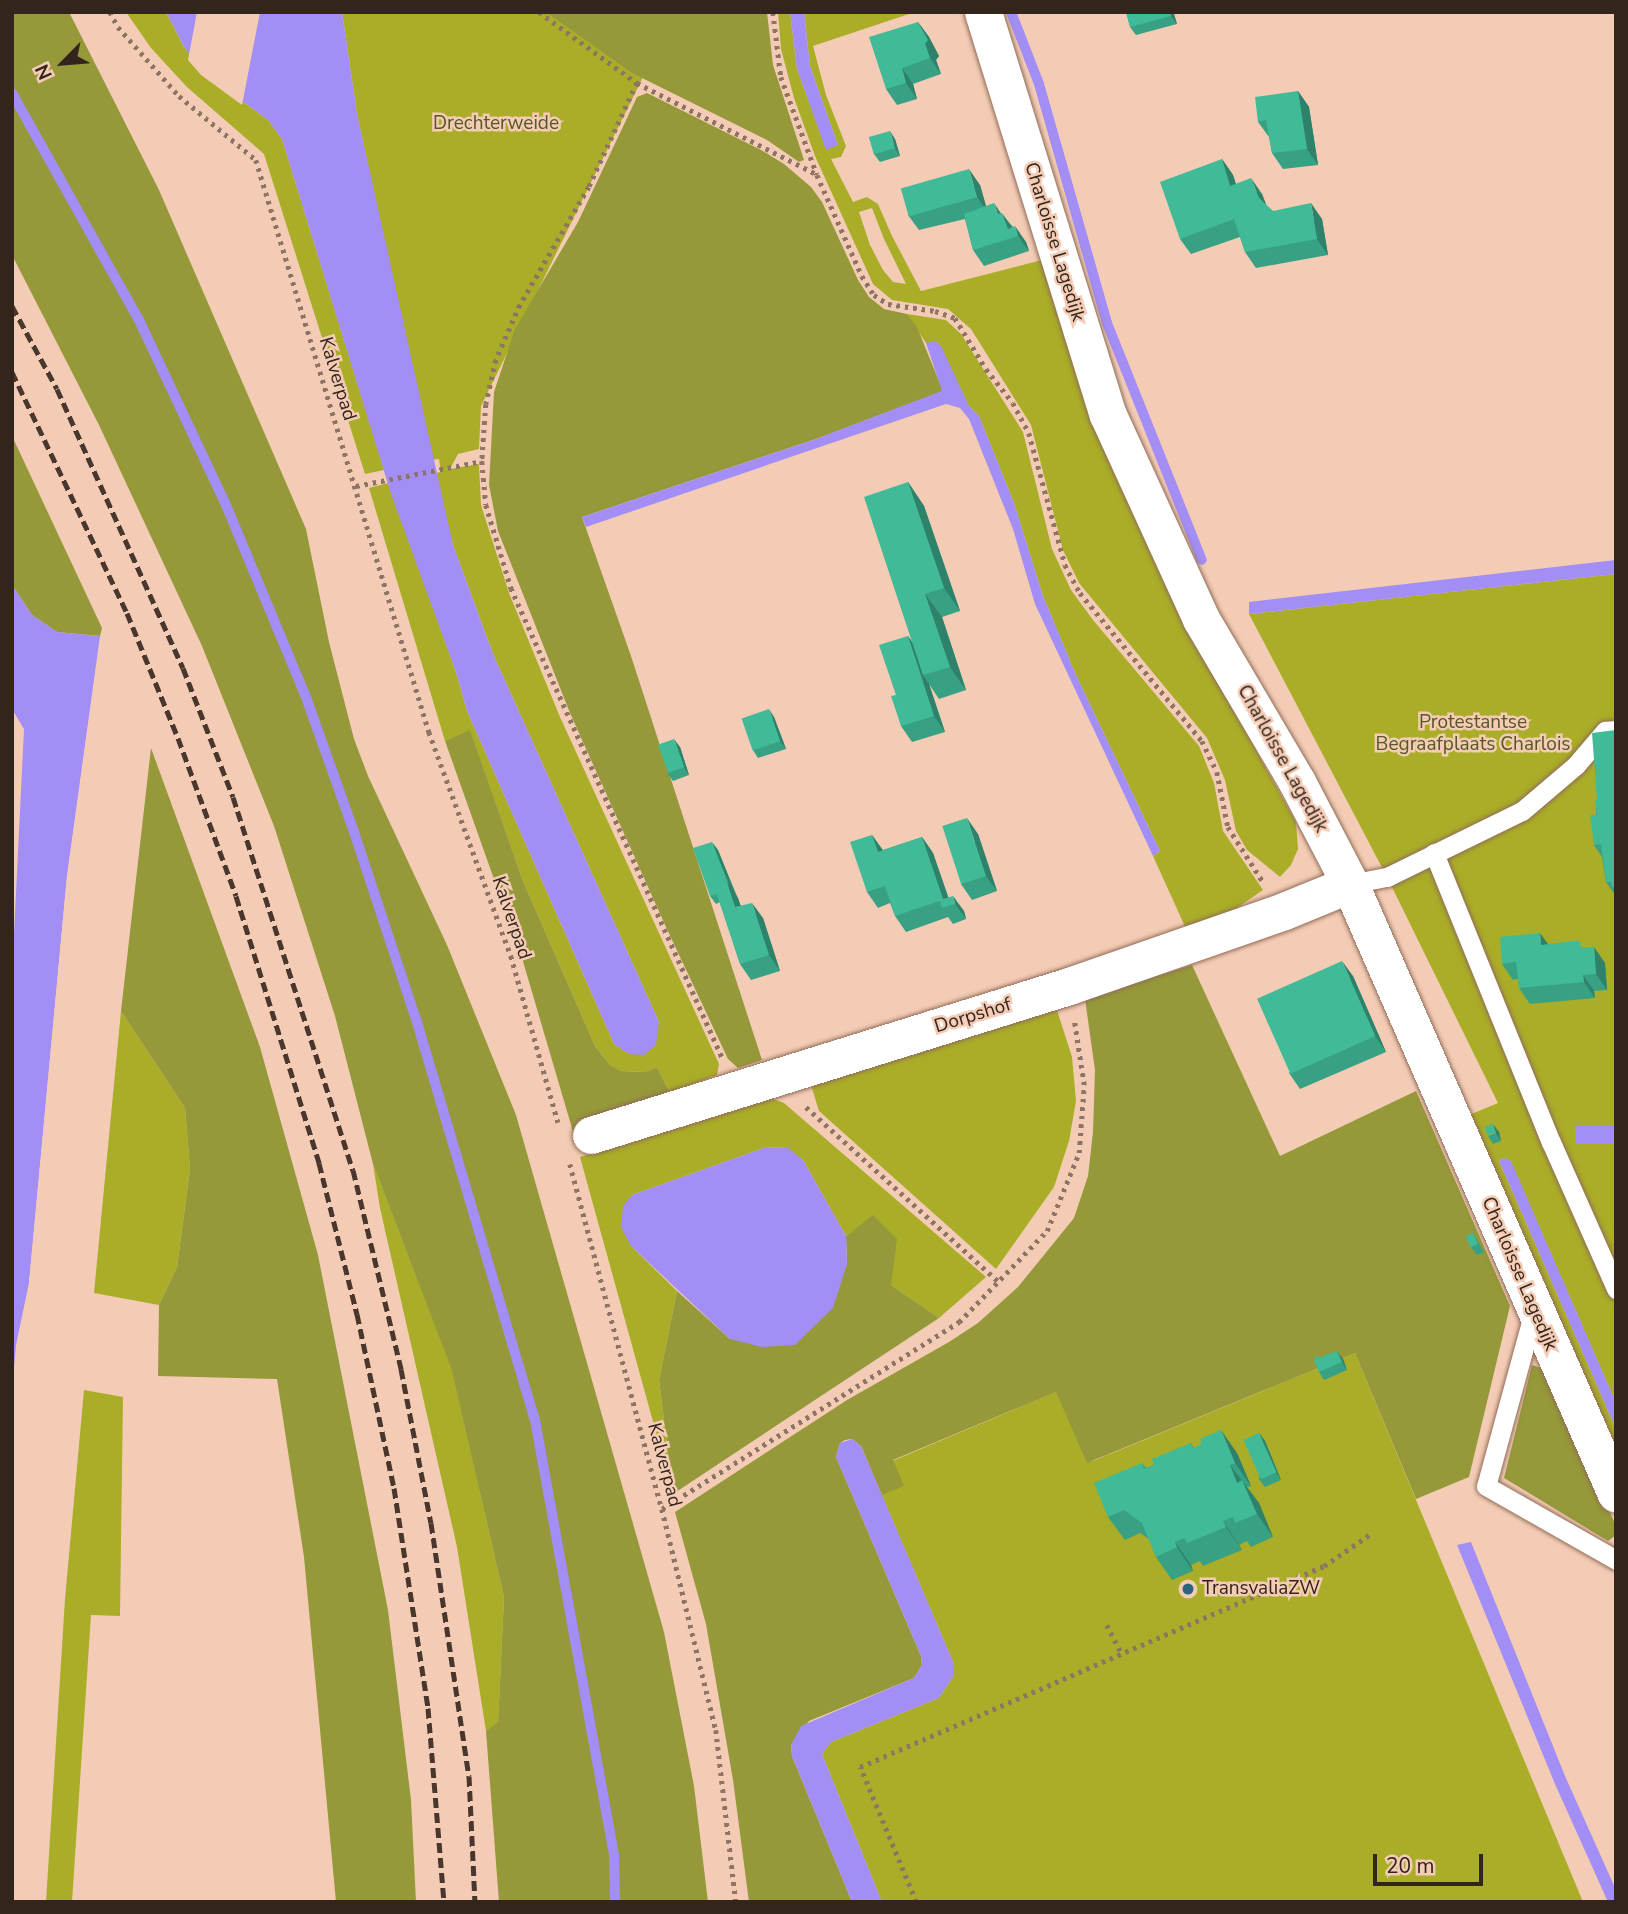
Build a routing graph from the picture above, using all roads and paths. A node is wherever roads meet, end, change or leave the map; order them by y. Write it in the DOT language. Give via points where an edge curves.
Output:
graph roads {
  1 [pos="110,12"];
  2 [pos="539,12"];
  3 [pos="773,12"];
  4 [pos="983,12"];
  5 [pos="637,83"];
  6 [pos="817,175"];
  7 [pos="482,461"];
  8 [pos="355,486"];
  9 [pos="1616,730"];
  10 [pos="1434,853"];
  11 [pos="1350,884"];
  12 [pos="1284,911"];
  13 [pos="1069,986"];
  14 [pos="774,1077"];
  15 [pos="736,1088"];
  16 [pos="573,1140"];
  17 [pos="1000,1283"];
  18 [pos="1616,1289"];
  19 [pos="1535,1310"];
  20 [pos="1616,1494"];
  21 [pos="662,1509"];
  22 [pos="1372,1533"];
  23 [pos="1616,1560"];
  24 [pos="1107,1625"];
  25 [pos="1121,1653"];
  26 [pos="736,1902"];
  27 [pos="916,1902"];
  1 -- 8 [label="path, Kalverpad" via="179,96 256,160"];
  2 -- 5 [label="path"];
  3 -- 6 [label="path" via="781,77"];
  4 -- 11 [label="street, Charloisse Lagedijk" via="1108,415 1201,619 1297,782"];
  5 -- 6 [label="path"];
  5 -- 7 [label="path" via="589,187 520,305 496,360 486,404"];
  6 -- 12 [label="path" via="874,295 888,304 955,318 1013,403 1029,433 1065,565 1080,593 1202,741 1217,772 1234,841"];
  7 -- 8 [label="path"];
  7 -- 15 [label="path" via="486,505 511,588"];
  8 -- 16 [label="path, Kalverpad" via="429,732"];
  9 -- 10 [label="lane" via="1605,732 1576,765 1522,811"];
  10 -- 11 [label="lane" via="1387,877"];
  10 -- 18 [label="lane"];
  11 -- 12 [label="street, Dorpshof"];
  11 -- 19 [label="street, Charloisse Lagedijk"];
  12 -- 13 [label="street, Dorpshof"];
  13 -- 14 [label="street, Dorpshof"];
  13 -- 17 [label="path" via="1084,1085 1079,1153 1046,1231"];
  14 -- 15 [label="street, Dorpshof"];
  14 -- 17 [label="path"];
  15 -- 16 [label="street, Dorpshof"];
  16 -- 21 [label="path, Kalverpad"];
  17 -- 21 [label="path" via="959,1322"];
  19 -- 20 [label="street, Charloisse Lagedijk"];
  19 -- 23 [label="lane" via="1486,1486"];
  21 -- 26 [label="path, Kalverpad" via="716,1730"];
  22 -- 25 [label="path" via="1324,1566"];
  24 -- 25 [label="path"];
  25 -- 27 [label="path" via="860,1767"];
}
